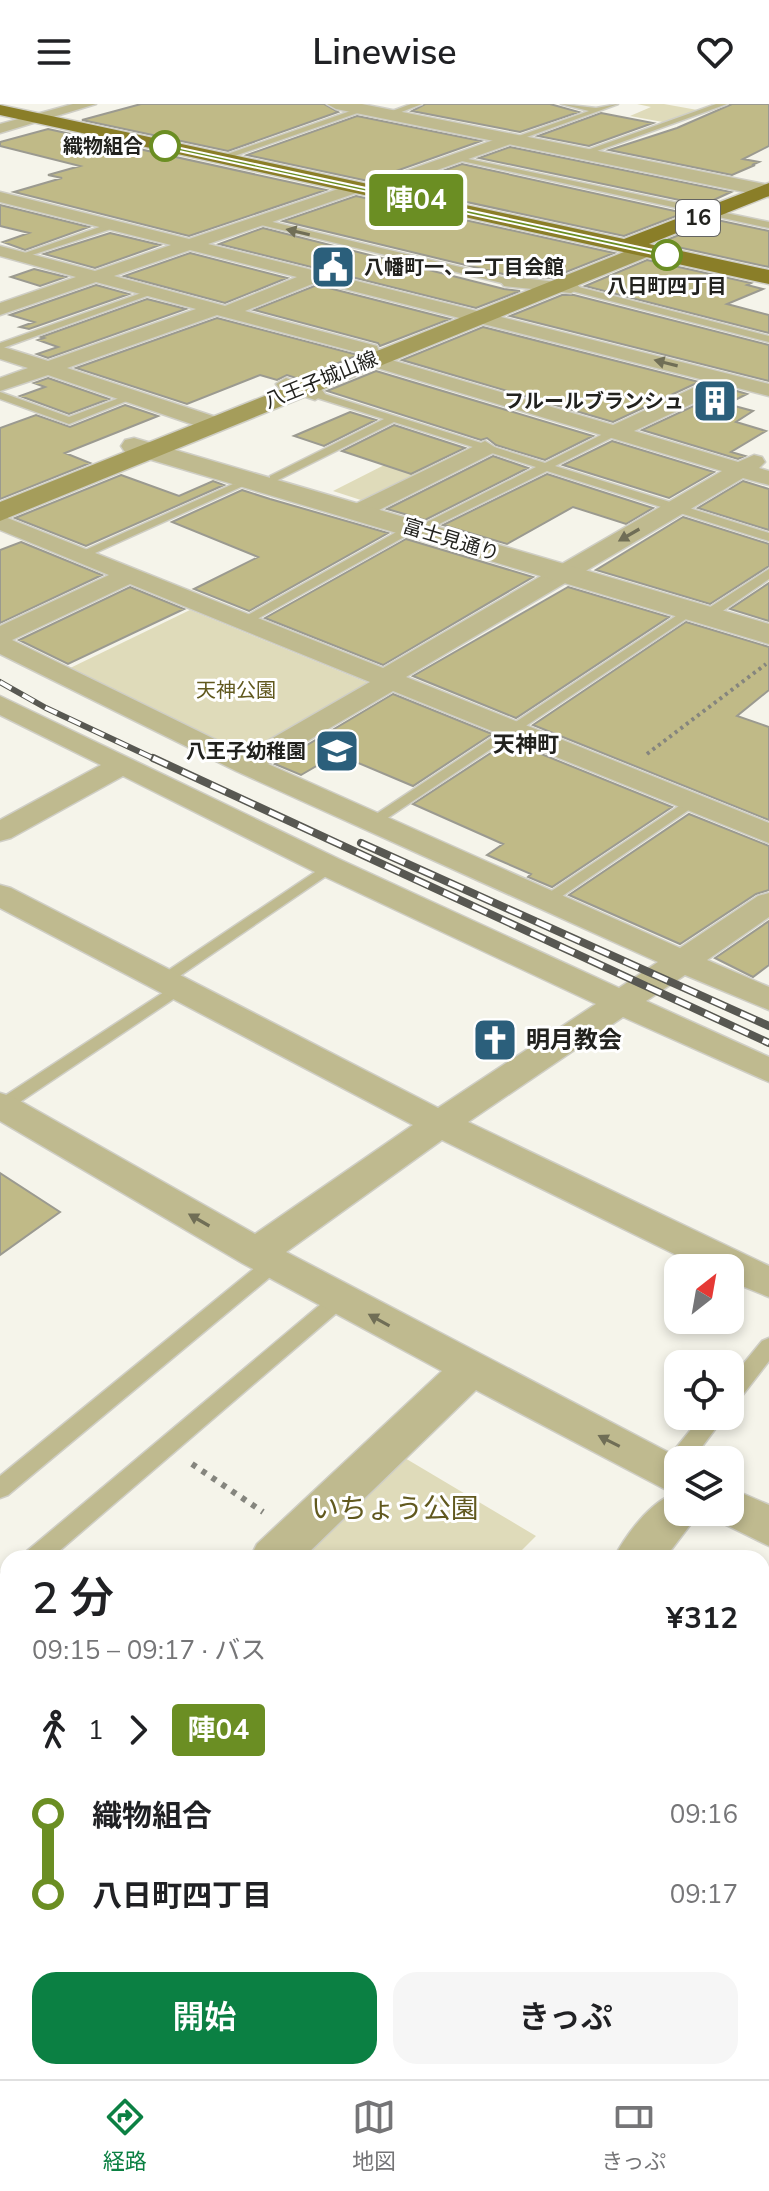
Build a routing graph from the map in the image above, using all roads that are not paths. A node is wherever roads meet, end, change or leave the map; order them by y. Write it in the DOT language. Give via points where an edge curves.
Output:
graph roads {
  1 [pos="89,104"];
  2 [pos="336,104"];
  3 [pos="418,104"];
  4 [pos="565,104"];
  5 [pos="614,104"];
  6 [pos="723,104"];
  7 [pos="365,109"];
  8 [pos="0,110"];
  9 [pos="597,110"];
  10 [pos="388,114"];
  11 [pos="40,119"];
  12 [pos="0,129"];
  13 [pos="514,139"];
  14 [pos="583,153"];
  15 [pos="220,158"];
  16 [pos="457,158"];
  17 [pos="361,189"];
  18 [pos="768,193"];
  19 [pos="0,197"];
  20 [pos="721,214"];
  21 [pos="256,221"];
  22 [pos="114,225"];
  23 [pos="769,225"];
  24 [pos="189,244"];
  25 [pos="635,248"];
  26 [pos="0,251"];
  27 [pos="20,256"];
  28 [pos="0,263"];
  29 [pos="318,275"];
  30 [pos="95,276"];
  31 [pos="769,277"];
  32 [pos="519,284"];
  33 [pos="563,286"];
  34 [pos="153,292"];
  35 [pos="0,309"];
  36 [pos="220,310"];
  37 [pos="473,314"];
  38 [pos="769,339"];
  39 [pos="0,349"];
  40 [pos="370,355"];
  41 [pos="51,368"];
  42 [pos="729,379"];
  43 [pos="0,385"];
  44 [pos="300,389"];
  45 [pos="769,390"];
  46 [pos="0,395"];
  47 [pos="134,396"];
  48 [pos="393,419"];
  49 [pos="207,421"];
  50 [pos="613,433"];
  51 [pos="141,448"];
  52 [pos="485,448"];
  53 [pos="769,454"];
  54 [pos="545,467"];
  55 [pos="741,470"];
  56 [pos="769,478"];
  57 [pos="256,482"];
  58 [pos="0,500"];
  59 [pos="675,509"];
  60 [pos="0,512"];
  61 [pos="357,512"];
  62 [pos="0,522"];
  63 [pos="415,529"];
  64 [pos="769,537"];
  65 [pos="80,555"];
  66 [pos="769,573"];
  67 [pos="564,574"];
  68 [pos="129,575"];
  69 [pos="699,613"];
  70 [pos="243,621"];
  71 [pos="769,634"];
  72 [pos="0,636"];
  73 [pos="0,644"];
  74 [pos="388,680"];
  75 [pos="3,708"];
  76 [pos="513,730"];
  77 [pos="122,765"];
  78 [pos="246,765"];
  79 [pos="691,802"];
  80 [pos="372,822"];
  81 [pos="0,832"];
  82 [pos="769,834"];
  83 [pos="330,867"];
  84 [pos="0,895"];
  85 [pos="546,900"];
  86 [pos="769,903"];
  87 [pos="681,961"];
  88 [pos="170,984"];
  89 [pos="769,1000"];
  90 [pos="621,1004"];
  91 [pos="769,1071"];
  92 [pos="1,1105"];
  93 [pos="440,1124"];
  94 [pos="265,1258"];
  95 [pos="769,1283"];
  96 [pos="340,1299"];
  97 [pos="769,1346"];
  98 [pos="470,1370"];
  99 [pos="744,1377"];
  100 [pos="664,1470"];
  101 [pos="0,1489"];
  102 [pos="664,1501"];
  103 [pos="744,1514"];
  104 [pos="769,1527"];
  105 [pos="285,1546"];
  106 [pos="45,1550"];
  107 [pos="641,1550"];
  1 -- 11 [label="street"];
  2 -- 7 [label="street"];
  3 -- 10 [label="lane"];
  4 -- 9 [label="lane"];
  5 -- 9 [label="lane"];
  6 -- 14 [label="lane"];
  7 -- 10 [label="street"];
  7 -- 15 [label="lane"];
  8 -- 11 [label="highway"];
  9 -- 13 [label="lane"];
  10 -- 13 [label="street"];
  11 -- 12 [label="street"];
  11 -- 15 [label="highway"];
  13 -- 14 [label="street"];
  13 -- 16 [label="street"];
  14 -- 18 [label="street"];
  15 -- 17 [label="highway"];
  16 -- 17 [label="street"];
  16 -- 20 [label="lane"];
  17 -- 21 [label="street"];
  17 -- 25 [label="highway"];
  18 -- 20 [label="highway, 16"];
  19 -- 22 [label="street"];
  20 -- 23 [label="lane"];
  20 -- 25 [label="highway, 16"];
  21 -- 24 [label="street"];
  32 -- 21 [label="lane, one-way"];
  22 -- 24 [label="street"];
  22 -- 27 [label="lane"];
  24 -- 29 [label="street"];
  24 -- 30 [label="street"];
  25 -- 31 [label="highway, 16"];
  25 -- 32 [label="main road, 八王子城山線"];
  25 -- 33 [label="main road, 八王子城山線"];
  26 -- 27 [label="street"];
  27 -- 28 [label="street"];
  27 -- 30 [label="street"];
  29 -- 36 [label="street"];
  29 -- 37 [label="street"];
  30 -- 34 [label="street"];
  30 -- 35 [label="street"];
  32 -- 33 [label="street"];
  32 -- 37 [label="main road, 八王子城山線"];
  33 -- 37 [label="main road, 八王子城山線"];
  33 -- 38 [label="lane"];
  34 -- 36 [label="street"];
  34 -- 39 [label="lane"];
  36 -- 40 [label="street"];
  36 -- 41 [label="street"];
  37 -- 40 [label="main road, 八王子城山線"];
  42 -- 37 [label="street, one-way"];
  39 -- 41 [label="street"];
  40 -- 44 [label="main road, 八王子城山線"];
  40 -- 50 [label="street"];
  41 -- 43 [label="street"];
  41 -- 47 [label="street"];
  42 -- 45 [label="street"];
  42 -- 50 [label="street"];
  44 -- 48 [label="lane"];
  44 -- 49 [label="main road, 八王子城山線"];
  46 -- 47 [label="lane" via="69,421"];
  47 -- 49 [label="street"];
  48 -- 52 [label="lane"];
  48 -- 57 [label="lane"];
  49 -- 51 [label="main road, 八王子城山線"];
  50 -- 54 [label="lane"];
  50 -- 55 [label="street"];
  51 -- 57 [label="street, 富士見通り"];
  51 -- 58 [label="main road, 八王子城山線"];
  51 -- 60 [label="main road, 八王子城山線"];
  52 -- 54 [label="lane"];
  52 -- 61 [label="street"];
  53 -- 55 [label="street"];
  54 -- 59 [label="lane"];
  54 -- 63 [label="lane"];
  55 -- 56 [label="street"];
  55 -- 59 [label="street"];
  57 -- 61 [label="street, 富士見通り"];
  57 -- 65 [label="lane"];
  59 -- 64 [label="lane"];
  59 -- 67 [label="street, one-way"];
  61 -- 63 [label="street, 富士見通り"];
  62 -- 65 [label="street"];
  63 -- 67 [label="street, 富士見通り"];
  63 -- 70 [label="lane"];
  65 -- 68 [label="street"];
  66 -- 69 [label="lane"];
  67 -- 69 [label="street, 富士見通り"];
  67 -- 74 [label="street"];
  68 -- 70 [label="street"];
  68 -- 72 [label="street"];
  69 -- 71 [label="street, 富士見通り"];
  69 -- 76 [label="lane"];
  70 -- 74 [label="street"];
  73 -- 78 [label="street"];
  74 -- 76 [label="street"];
  74 -- 78 [label="street"];
  75 -- 77 [label="street"];
  76 -- 79 [label="street"];
  76 -- 80 [label="lane"];
  77 -- 81 [label="street"];
  77 -- 83 [label="street"];
  78 -- 80 [label="street"];
  79 -- 82 [label="street"];
  79 -- 85 [label="lane"];
  80 -- 85 [label="street"];
  83 -- 88 [label="lane"];
  83 -- 90 [label="street"];
  84 -- 88 [label="street"];
  85 -- 87 [label="street"];
  86 -- 87 [label="street"];
  87 -- 89 [label="street"];
  87 -- 90 [label="street"];
  88 -- 92 [label="lane"];
  88 -- 93 [label="street"];
  90 -- 91 [label="street"];
  90 -- 93 [label="street"];
  94 -- 92 [label="street, one-way"];
  93 -- 94 [label="street"];
  93 -- 95 [label="street"];
  94 -- 96 [label="street"];
  94 -- 101 [label="lane"];
  98 -- 96 [label="street, one-way"];
  96 -- 106 [label="lane"];
  97 -- 99 [label="lane"];
  100 -- 98 [label="street, one-way"];
  98 -- 105 [label="street"];
  102 -- 107 [label="street"];
  103 -- 104 [label="street"];
}
